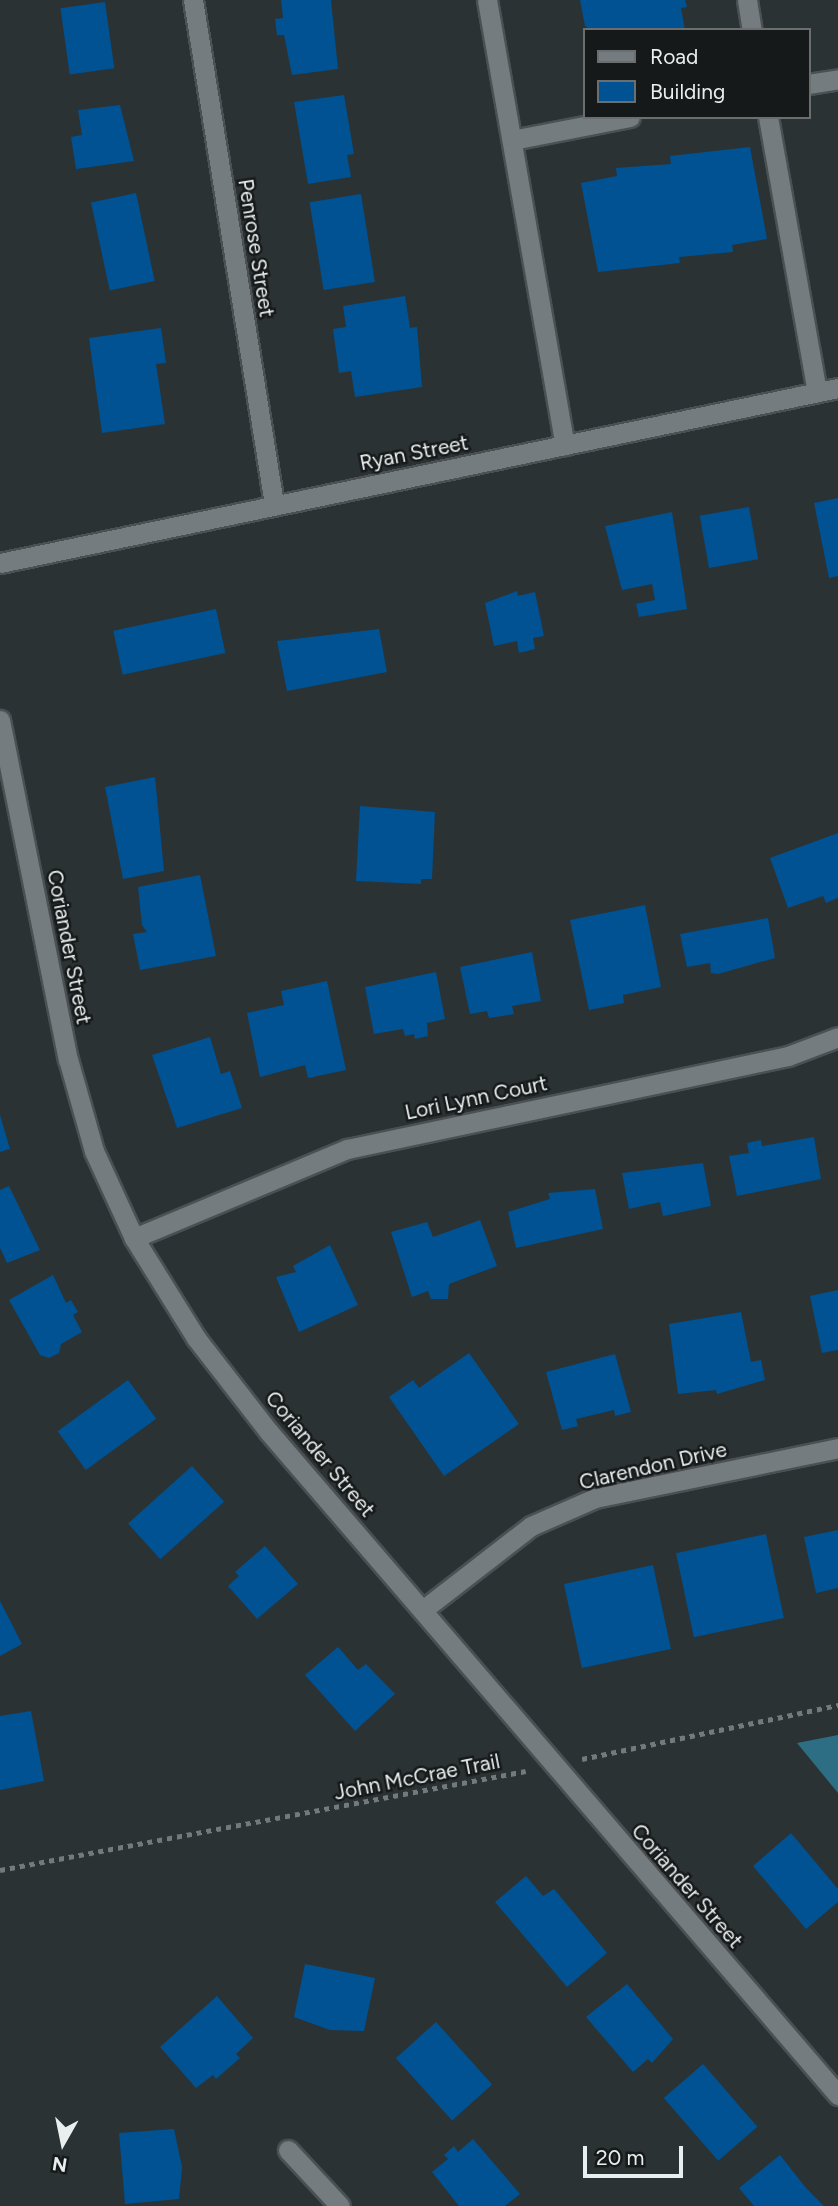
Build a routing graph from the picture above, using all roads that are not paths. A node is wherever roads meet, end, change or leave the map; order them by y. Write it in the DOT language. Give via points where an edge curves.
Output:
graph roads {
  1 [pos="193,0"];
  2 [pos="487,0"];
  3 [pos="747,0"];
  4 [pos="752,28"];
  5 [pos="838,79"];
  6 [pos="810,84"];
  7 [pos="620,119"];
  8 [pos="768,119"];
  9 [pos="512,140"];
  10 [pos="838,388"];
  11 [pos="817,392"];
  12 [pos="565,445"];
  13 [pos="274,504"];
  14 [pos="0,563"];
  15 [pos="0,720"];
  16 [pos="838,1037"];
  17 [pos="134,1238"];
  18 [pos="838,1448"];
  19 [pos="424,1609"];
  20 [pos="838,2095"];
  21 [pos="288,2150"];
  22 [pos="340,2206"];
  1 -- 13 [label="street, Penrose Street"];
  2 -- 9 [label="street"];
  3 -- 4 [label="street"];
  5 -- 6 [label="street"];
  7 -- 9 [label="street"];
  8 -- 11 [label="street"];
  9 -- 12 [label="street"];
  10 -- 11 [label="street, Ryan Street"];
  11 -- 12 [label="street, Ryan Street"];
  12 -- 13 [label="street, Ryan Street"];
  13 -- 14 [label="street, Ryan Street"];
  15 -- 17 [label="street, Coriander Street" via="68,1059 94,1152"];
  16 -- 17 [label="street, Lori Lynn Court" via="788,1056 346,1149"];
  17 -- 19 [label="street, Coriander Street" via="204,1349 269,1432"];
  18 -- 19 [label="street, Clarendon Drive" via="595,1499 531,1526"];
  19 -- 20 [label="street, Coriander Street" via="551,1765"];
  21 -- 22 [label="street"];
}
